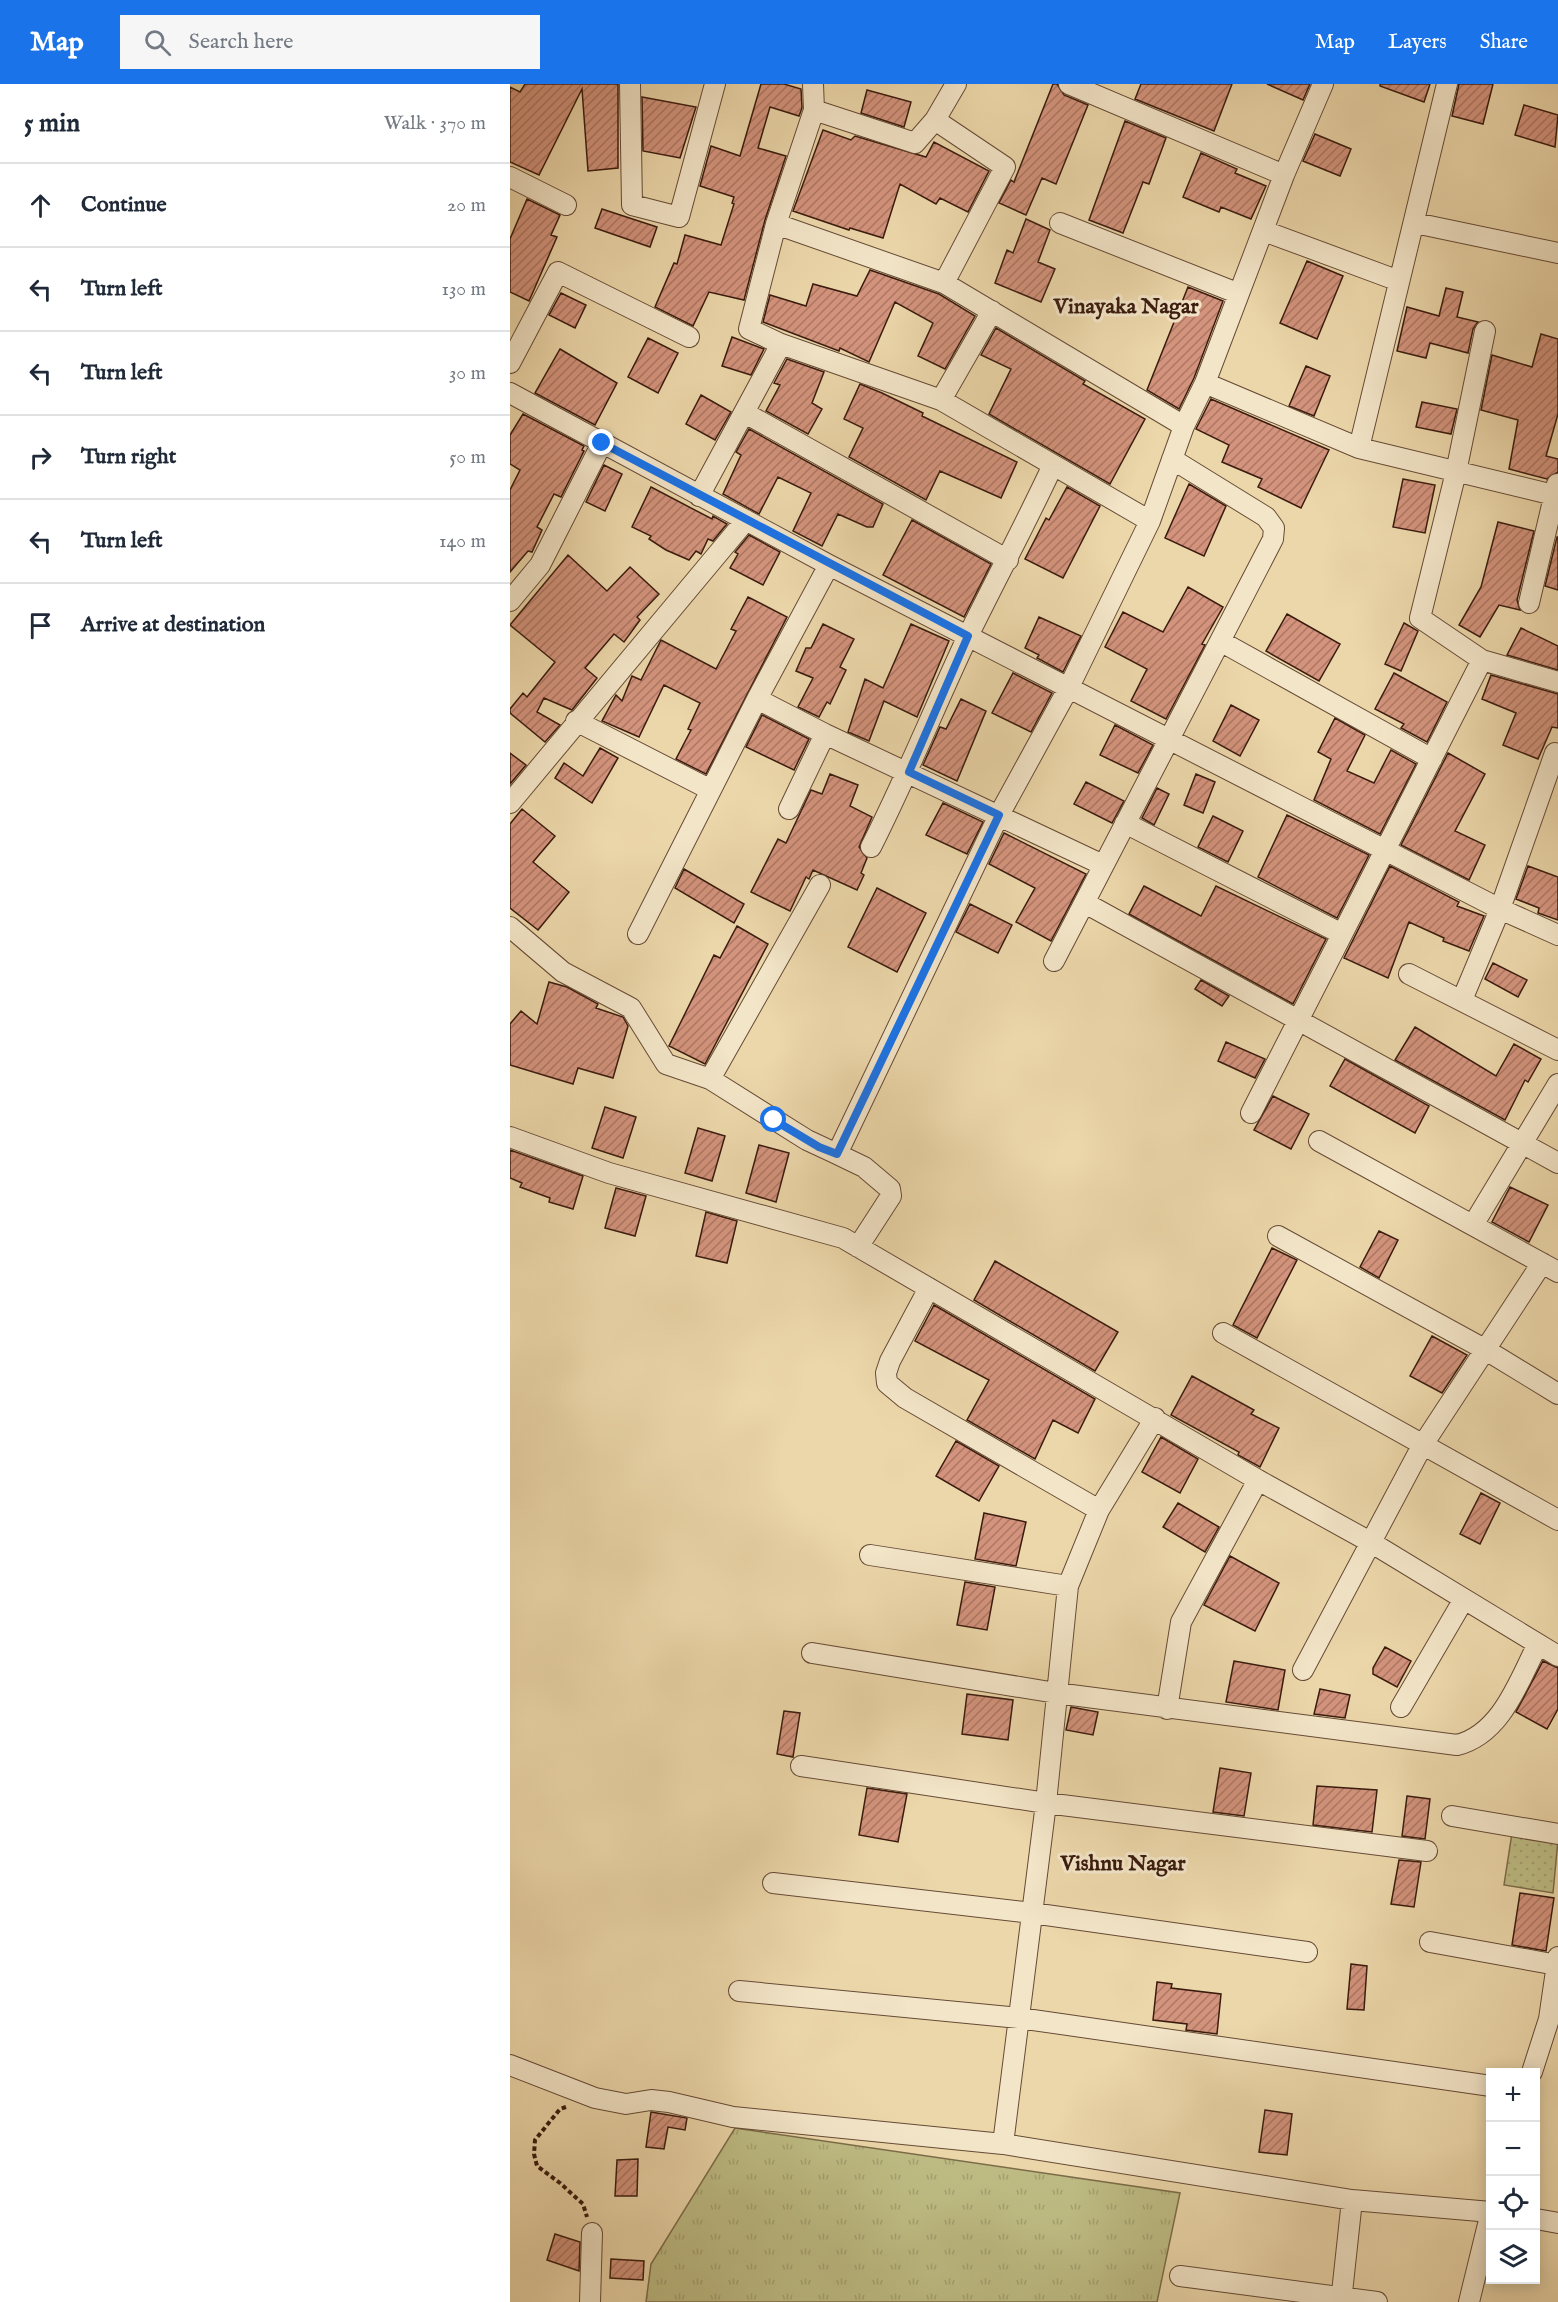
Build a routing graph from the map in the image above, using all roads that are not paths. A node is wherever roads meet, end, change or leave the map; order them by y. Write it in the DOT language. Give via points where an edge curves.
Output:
graph roads {
  1 [pos="630,84"];
  2 [pos="715,84"];
  3 [pos="813,84"];
  4 [pos="956,84"];
  5 [pos="1069,84"];
  6 [pos="1323,84"];
  7 [pos="1447,84"];
  8 [pos="814,110"];
  9 [pos="936,120"];
  10 [pos="1284,175"];
  11 [pos="510,177"];
  12 [pos="566,205"];
  13 [pos="1060,223"];
  14 [pos="1415,223"];
  15 [pos="776,224"];
  16 [pos="1264,231"];
  17 [pos="1558,253"];
  18 [pos="1400,281"];
  19 [pos="944,283"];
  20 [pos="1237,293"];
  21 [pos="992,311"];
  22 [pos="1485,331"];
  23 [pos="689,337"];
  24 [pos="781,344"];
  25 [pos="510,363"];
  26 [pos="1205,383"];
  27 [pos="510,393"];
  28 [pos="941,400"];
  29 [pos="745,413"];
  30 [pos="1184,426"];
  31 [pos="602,443"];
  32 [pos="1359,448"];
  33 [pos="1172,459"];
  34 [pos="1053,465"];
  35 [pos="1456,471"];
  36 [pos="1557,491"];
  37 [pos="699,496"];
  38 [pos="746,520"];
  39 [pos="1150,521"];
  40 [pos="1008,560"];
  41 [pos="829,565"];
  42 [pos="510,601"];
  43 [pos="1529,603"];
  44 [pos="968,636"];
  45 [pos="1220,641"];
  46 [pos="1482,660"];
  47 [pos="1558,682"];
  48 [pos="1068,689"];
  49 [pos="757,699"];
  50 [pos="576,721"];
  51 [pos="825,734"];
  52 [pos="1168,738"];
  53 [pos="1555,753"];
  54 [pos="1432,759"];
  55 [pos="909,772"];
  56 [pos="711,790"];
  57 [pos="510,803"];
  58 [pos="789,809"];
  59 [pos="999,815"];
  60 [pos="1125,823"];
  61 [pos="871,847"];
  62 [pos="1386,850"];
  63 [pos="1103,865"];
  64 [pos="819,885"];
  65 [pos="1085,903"];
  66 [pos="1500,909"];
  67 [pos="511,931"];
  68 [pos="638,934"];
  69 [pos="1342,934"];
  70 [pos="1558,935"];
  71 [pos="1054,961"];
  72 [pos="1409,974"];
  73 [pos="1462,1000"];
  74 [pos="1298,1022"];
  75 [pos="1558,1050"];
  76 [pos="710,1079"];
  77 [pos="1558,1084"];
  78 [pos="1251,1113"];
  79 [pos="510,1137"];
  80 [pos="1319,1141"];
  81 [pos="1520,1144"];
  82 [pos="837,1154"];
  83 [pos="1558,1163"];
  84 [pos="1473,1225"];
  85 [pos="1278,1236"];
  86 [pos="858,1247"];
  87 [pos="1550,1268"];
  88 [pos="929,1288"];
  89 [pos="1223,1333"];
  90 [pos="1486,1350"];
  91 [pos="1558,1394"];
  92 [pos="1155,1418"];
  93 [pos="1422,1446"];
  94 [pos="1258,1480"];
  95 [pos="1099,1510"];
  96 [pos="1558,1520"];
  97 [pos="1372,1543"];
  98 [pos="870,1555"];
  99 [pos="1068,1586"];
  100 [pos="1464,1599"];
  101 [pos="1538,1644"];
  102 [pos="812,1653"];
  103 [pos="1558,1656"];
  104 [pos="1304,1670"];
  105 [pos="1056,1693"];
  106 [pos="1401,1707"];
  107 [pos="1167,1709"];
  108 [pos="801,1766"];
  109 [pos="1046,1803"];
  110 [pos="1452,1816"];
  111 [pos="1558,1834"];
  112 [pos="1427,1851"];
  113 [pos="773,1883"];
  114 [pos="1032,1913"];
  115 [pos="1430,1942"];
  116 [pos="1306,1952"];
  117 [pos="1557,1961"];
  118 [pos="739,1991"];
  119 [pos="1019,2018"];
  120 [pos="510,2065"];
  121 [pos="1534,2068"];
  122 [pos="1486,2085"];
  123 [pos="1003,2144"];
  124 [pos="1352,2200"];
  125 [pos="1540,2220"];
  126 [pos="1558,2223"];
  127 [pos="592,2233"];
  128 [pos="1180,2276"];
  129 [pos="1341,2300"];
  130 [pos="590,2302"];
  131 [pos="1377,2302"];
  132 [pos="1468,2302"];
  1 -- 2 [label="street" via="632,205 679,217"];
  3 -- 8 [label="street"];
  4 -- 9 [label="street"];
  5 -- 10 [label="street"];
  6 -- 10 [label="street"];
  7 -- 14 [label="street"];
  8 -- 9 [label="street" via="915,143"];
  8 -- 15 [label="street"];
  9 -- 19 [label="street" via="1005,167"];
  10 -- 16 [label="street"];
  11 -- 12 [label="street"];
  13 -- 20 [label="street"];
  14 -- 17 [label="street"];
  14 -- 18 [label="street"];
  15 -- 19 [label="street"];
  15 -- 24 [label="street" via="749,329"];
  16 -- 18 [label="street"];
  16 -- 20 [label="street"];
  18 -- 32 [label="street"];
  19 -- 21 [label="street"];
  20 -- 26 [label="street"];
  21 -- 28 [label="street"];
  21 -- 30 [label="street"];
  22 -- 35 [label="street"];
  23 -- 25 [label="street" via="558,272"];
  24 -- 28 [label="street"];
  24 -- 29 [label="street"];
  26 -- 30 [label="street"];
  26 -- 32 [label="street"];
  27 -- 31 [label="street"];
  28 -- 34 [label="street"];
  29 -- 37 [label="street"];
  29 -- 40 [label="street"];
  30 -- 33 [label="street"];
  31 -- 37 [label="street"];
  31 -- 42 [label="street" via="540,566"];
  32 -- 35 [label="street"];
  33 -- 39 [label="street"];
  33 -- 45 [label="street" via="1266,517 1274,528 1273,539"];
  34 -- 39 [label="street"];
  34 -- 40 [label="street"];
  35 -- 36 [label="street"];
  35 -- 46 [label="street" via="1420,618"];
  36 -- 43 [label="street"];
  37 -- 38 [label="street"];
  38 -- 41 [label="street"];
  38 -- 50 [label="street"];
  39 -- 48 [label="street"];
  40 -- 44 [label="street"];
  41 -- 44 [label="street"];
  41 -- 49 [label="street"];
  44 -- 48 [label="street"];
  44 -- 55 [label="street"];
  45 -- 52 [label="street"];
  45 -- 54 [label="street"];
  46 -- 47 [label="street"];
  46 -- 54 [label="street"];
  48 -- 52 [label="street"];
  48 -- 59 [label="street"];
  49 -- 51 [label="street"];
  49 -- 56 [label="street"];
  50 -- 56 [label="street"];
  50 -- 57 [label="street"];
  51 -- 55 [label="street"];
  51 -- 58 [label="street"];
  52 -- 60 [label="street"];
  52 -- 62 [label="street"];
  53 -- 66 [label="street"];
  54 -- 62 [label="street"];
  55 -- 59 [label="street"];
  55 -- 61 [label="street"];
  56 -- 68 [label="street"];
  59 -- 63 [label="street"];
  59 -- 82 [label="street"];
  60 -- 63 [label="street"];
  60 -- 69 [label="street"];
  62 -- 66 [label="street"];
  62 -- 69 [label="street"];
  63 -- 65 [label="street"];
  64 -- 76 [label="street"];
  65 -- 71 [label="street"];
  65 -- 74 [label="street"];
  66 -- 70 [label="street"];
  66 -- 73 [label="street"];
  67 -- 76 [label="street" via="563,972 631,1008 666,1064"];
  69 -- 74 [label="street"];
  72 -- 73 [label="street"];
  73 -- 75 [label="street"];
  74 -- 78 [label="street"];
  74 -- 81 [label="street"];
  76 -- 82 [label="street" via="807,1140"];
  77 -- 81 [label="street"];
  79 -- 86 [label="street" via="609,1173 843,1238"];
  80 -- 84 [label="street"];
  81 -- 83 [label="street"];
  81 -- 84 [label="street"];
  82 -- 86 [label="street" via="864,1167 890,1189 891,1196"];
  84 -- 87 [label="street"];
  85 -- 90 [label="street"];
  86 -- 88 [label="street"];
  87 -- 90 [label="street"];
  88 -- 92 [label="street"];
  88 -- 95 [label="street" via="890,1361 887,1383 905,1398"];
  89 -- 93 [label="street"];
  90 -- 91 [label="street"];
  90 -- 93 [label="street"];
  92 -- 94 [label="street"];
  92 -- 95 [label="street"];
  93 -- 96 [label="street"];
  93 -- 97 [label="street"];
  94 -- 97 [label="street"];
  94 -- 107 [label="street" via="1181,1622"];
  95 -- 99 [label="street"];
  97 -- 100 [label="street"];
  97 -- 104 [label="street"];
  98 -- 99 [label="street"];
  99 -- 105 [label="street"];
  100 -- 101 [label="street"];
  100 -- 106 [label="street"];
  101 -- 103 [label="street"];
  101 -- 107 [label="street" via="1495,1722 1470,1742 1458,1745"];
  102 -- 105 [label="street"];
  105 -- 107 [label="street"];
  105 -- 109 [label="street"];
  108 -- 109 [label="street"];
  109 -- 112 [label="street"];
  109 -- 114 [label="street"];
  110 -- 111 [label="street"];
  113 -- 114 [label="street"];
  114 -- 116 [label="street"];
  114 -- 119 [label="street"];
  115 -- 117 [label="street"];
  117 -- 121 [label="street" via="1549,2019"];
  118 -- 119 [label="street"];
  119 -- 122 [label="street"];
  119 -- 123 [label="street"];
  120 -- 123 [label="street" via="595,2098 626,2104 660,2101 733,2117"];
  123 -- 124 [label="street"];
  124 -- 129 [label="street"];
  124 -- 132 [label="street" via="1491,2212"];
  125 -- 126 [label="street"];
  127 -- 130 [label="street"];
  128 -- 129 [label="street"];
  129 -- 131 [label="street"];
}
